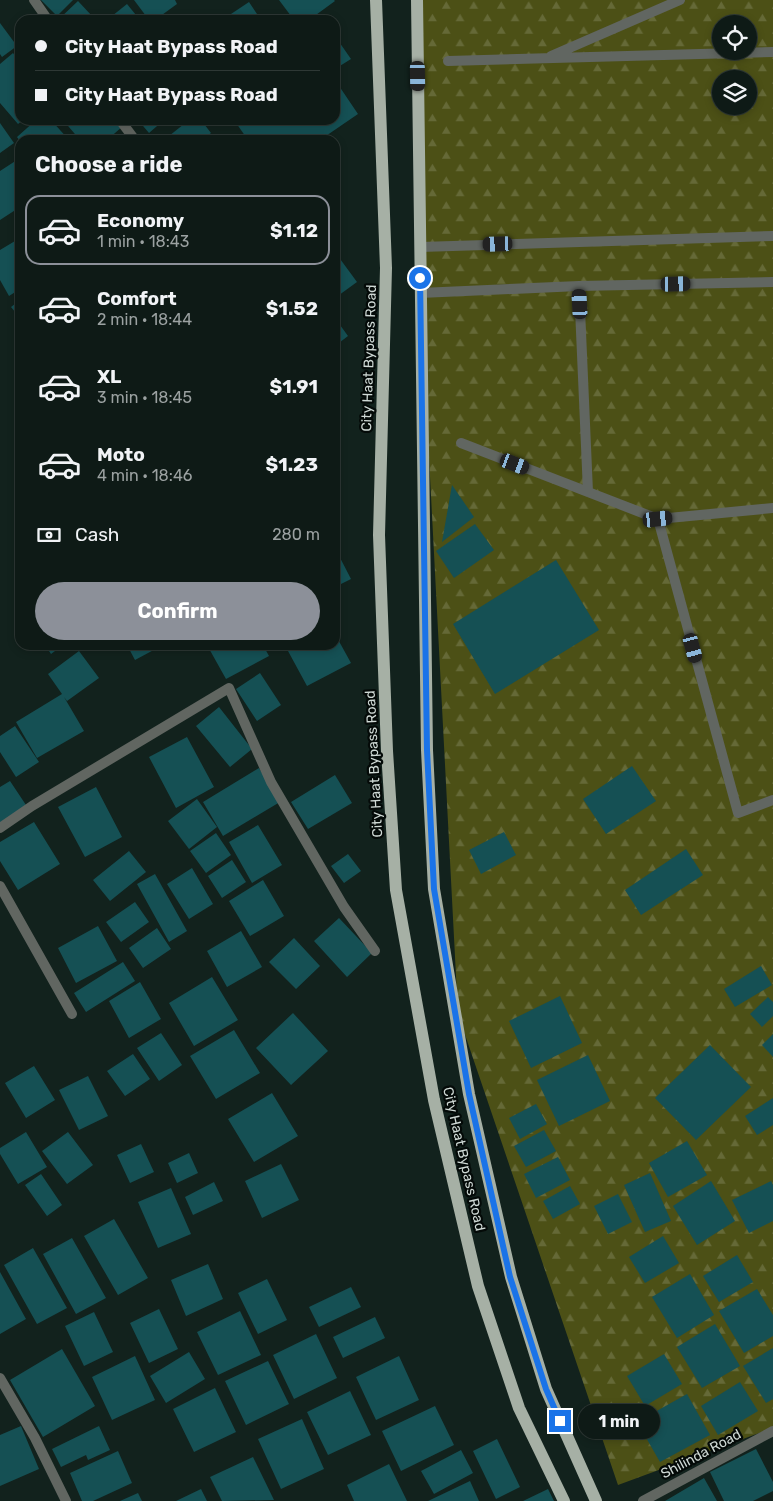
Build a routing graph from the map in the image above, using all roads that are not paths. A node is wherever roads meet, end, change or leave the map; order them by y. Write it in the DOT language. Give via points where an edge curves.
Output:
graph roads {
  1 [pos="34,0"];
  2 [pos="376,0"];
  3 [pos="417,0"];
  4 [pos="680,0"];
  5 [pos="44,15"];
  6 [pos="773,52"];
  7 [pos="545,58"];
  8 [pos="448,62"];
  9 [pos="773,236"];
  10 [pos="420,247"];
  11 [pos="773,282"];
  12 [pos="579,286"];
  13 [pos="420,293"];
  14 [pos="461,443"];
  15 [pos="588,492"];
  16 [pos="773,508"];
  17 [pos="658,519"];
  18 [pos="773,800"];
  19 [pos="0,828"];
  20 [pos="0,886"];
  21 [pos="375,951"];
  22 [pos="72,1014"];
  23 [pos="0,1378"];
  24 [pos="773,1430"];
  25 [pos="66,1501"];
  26 [pos="564,1501"];
  27 [pos="596,1501"];
  28 [pos="643,1501"];
  1 -- 5 [label="street"];
  2 -- 26 [label="main road, City Haat Bypass Road" via="386,268 379,535 396,890 434,1100 478,1286 519,1408"];
  3 -- 10 [label="main road, City Haat Bypass Road"];
  4 -- 7 [label="street"];
  6 -- 7 [label="street"];
  7 -- 8 [label="street"];
  9 -- 10 [label="street"];
  10 -- 13 [label="main road, City Haat Bypass Road"];
  11 -- 12 [label="street"];
  12 -- 13 [label="street"];
  12 -- 15 [label="street"];
  13 -- 27 [label="main road, City Haat Bypass Road" via="427,750 434,889 469,1094 510,1277 546,1389"];
  14 -- 15 [label="street"];
  15 -- 17 [label="street"];
  16 -- 17 [label="street"];
  17 -- 18 [label="street" via="738,813"];
  19 -- 21 [label="street" via="228,688 272,782 344,907"];
  20 -- 22 [label="street"];
  23 -- 25 [label="street"];
  24 -- 28 [label="street, Shilinda Road"];
}
